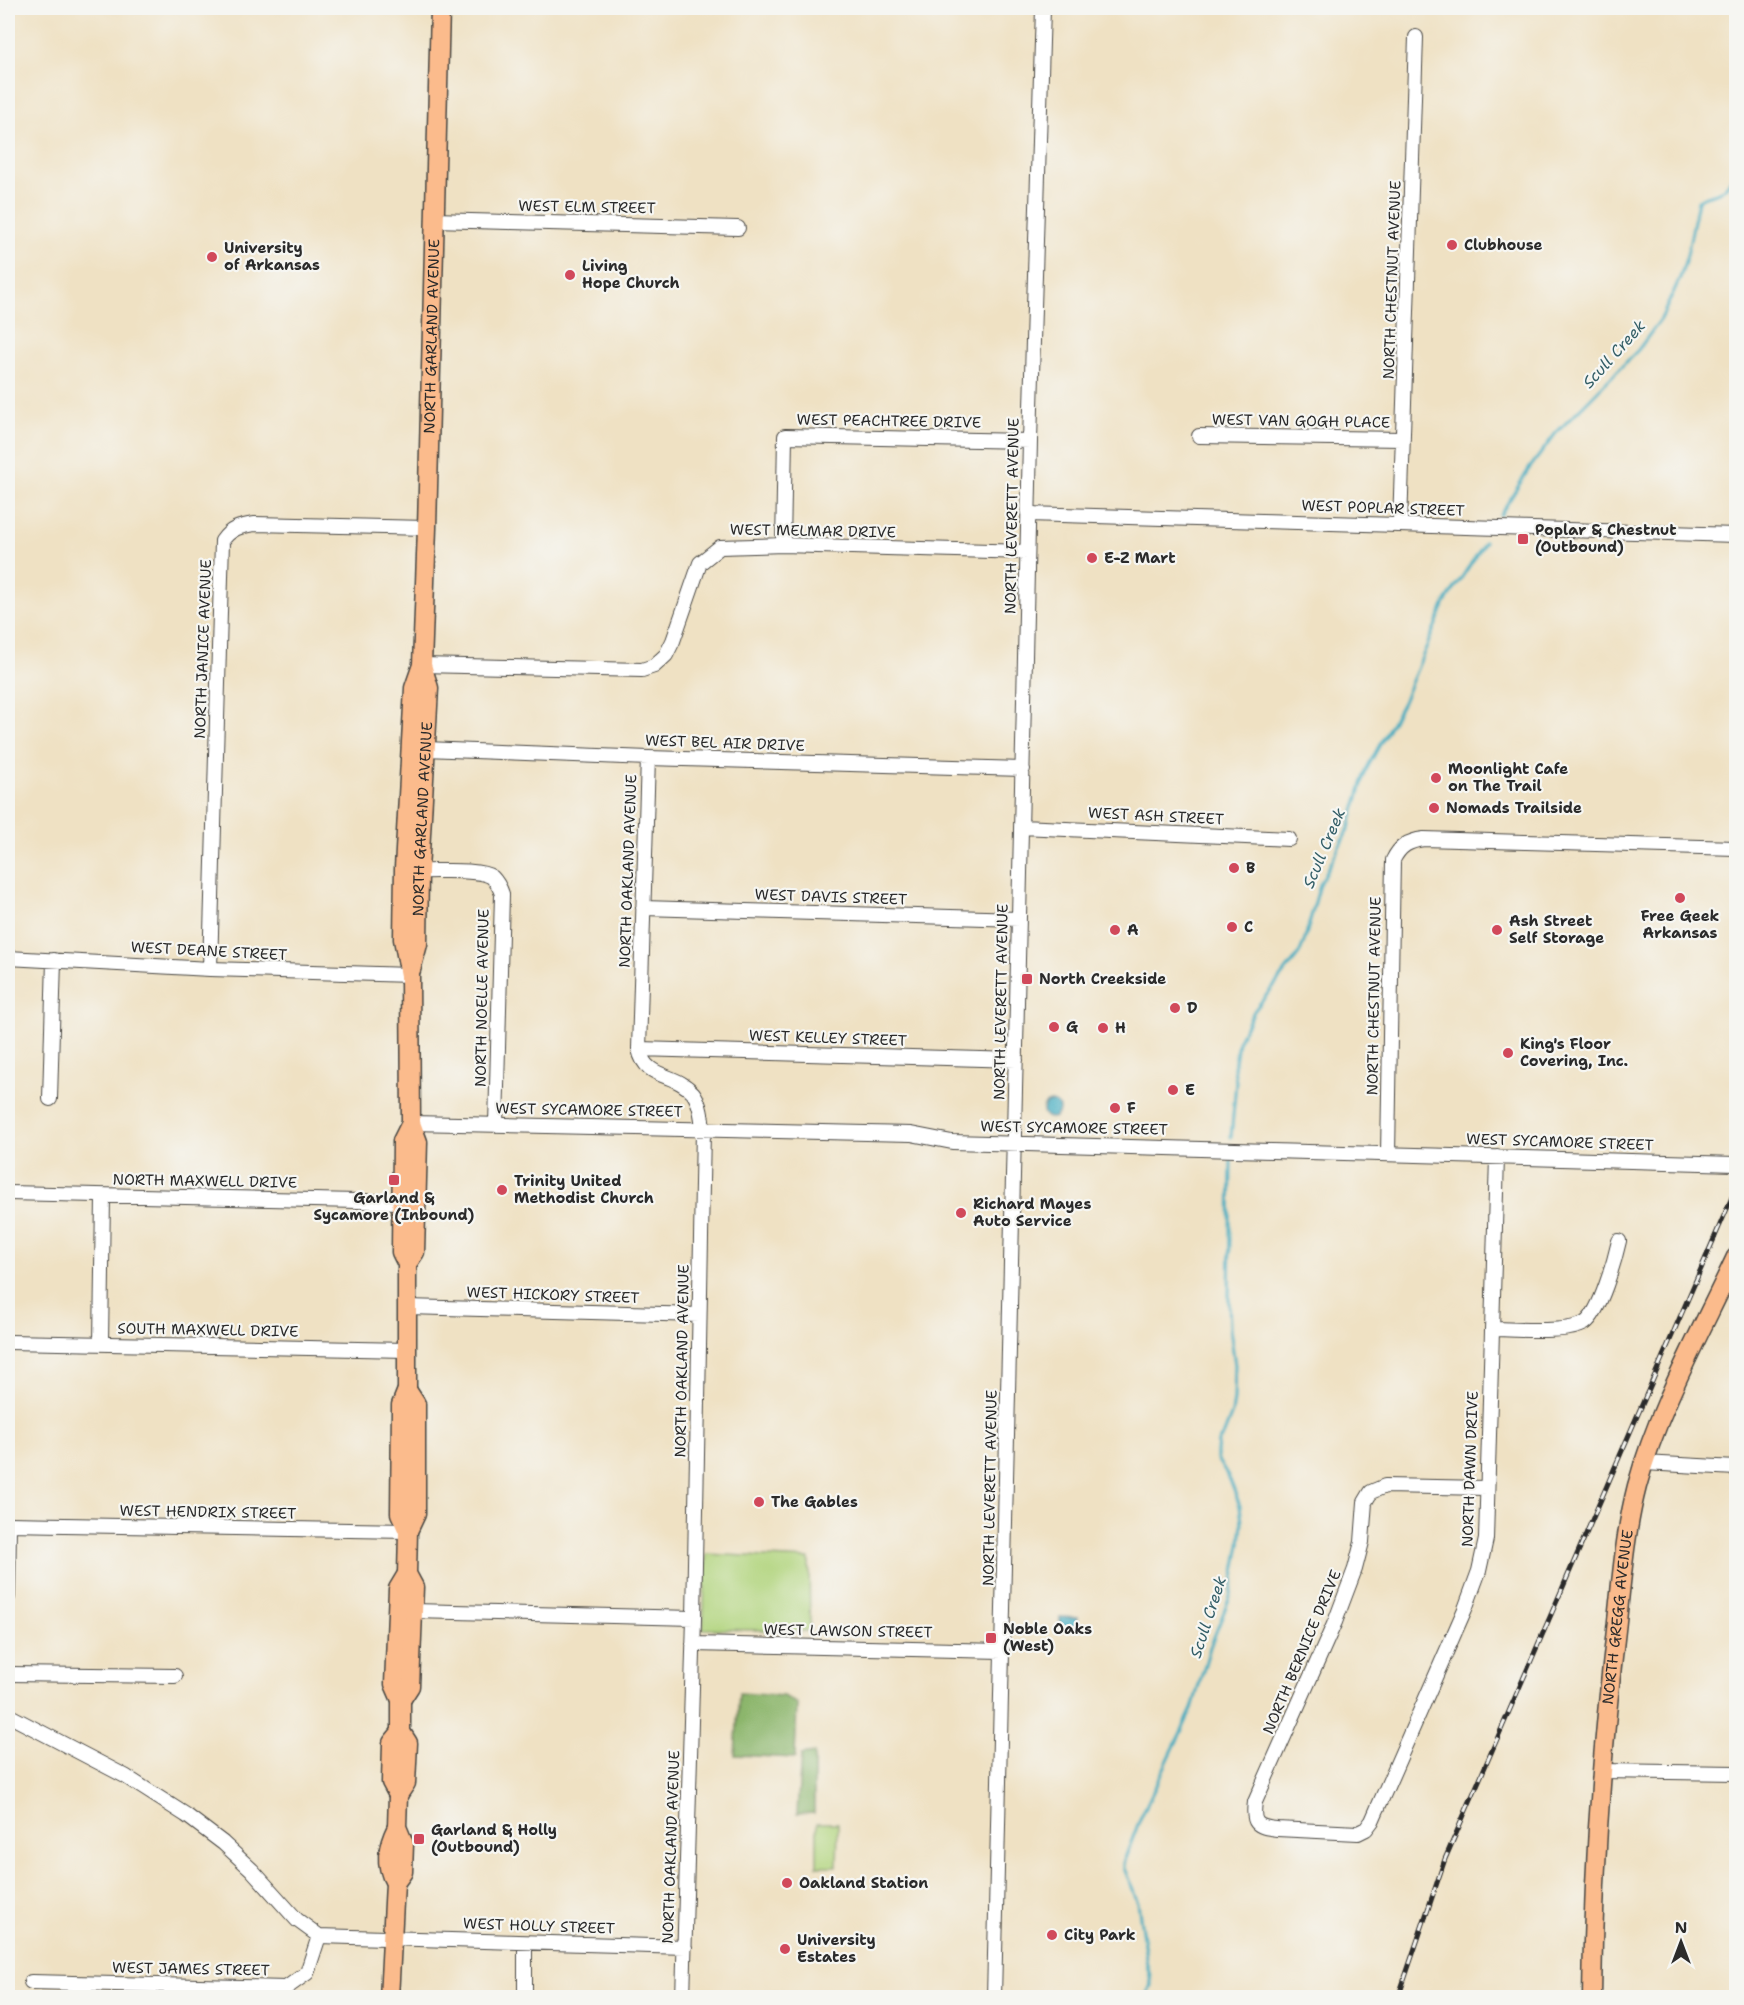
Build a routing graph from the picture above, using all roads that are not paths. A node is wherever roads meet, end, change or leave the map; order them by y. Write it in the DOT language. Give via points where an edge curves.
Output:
graph roads {
  1 [pos="440,8"];
  2 [pos="1043,8"];
  3 [pos="1416,37"];
  4 [pos="434,220"];
  5 [pos="738,228"];
  6 [pos="1199,436"];
  7 [pos="1403,439"];
  8 [pos="1030,441"];
  9 [pos="1028,514"];
  10 [pos="1400,525"];
  11 [pos="427,528"];
  12 [pos="1737,535"];
  13 [pos="783,545"];
  14 [pos="1027,552"];
  15 [pos="422,665"];
  16 [pos="426,749"];
  17 [pos="648,758"];
  18 [pos="1023,769"];
  19 [pos="1021,827"];
  20 [pos="1289,839"];
  21 [pos="1737,848"];
  22 [pos="419,871"];
  23 [pos="643,908"];
  24 [pos="1019,919"];
  25 [pos="8,958"];
  26 [pos="54,960"];
  27 [pos="210,969"];
  28 [pos="410,975"];
  29 [pos="639,1049"];
  30 [pos="1016,1060"];
  31 [pos="50,1099"];
  32 [pos="411,1123"];
  33 [pos="496,1125"];
  34 [pos="704,1129"];
  35 [pos="1015,1144"];
  36 [pos="1388,1154"];
  37 [pos="1497,1157"];
  38 [pos="1737,1164"];
  39 [pos="8,1193"];
  40 [pos="103,1196"];
  41 [pos="401,1202"];
  42 [pos="1619,1241"];
  43 [pos="1737,1257"];
  44 [pos="407,1264"];
  45 [pos="407,1307"];
  46 [pos="699,1315"];
  47 [pos="1492,1329"];
  48 [pos="8,1342"];
  49 [pos="101,1344"];
  50 [pos="407,1350"];
  51 [pos="1644,1463"];
  52 [pos="1737,1468"];
  53 [pos="1487,1488"];
  54 [pos="8,1524"];
  55 [pos="408,1531"];
  56 [pos="407,1574"];
  57 [pos="8,1597"];
  58 [pos="413,1611"];
  59 [pos="694,1618"];
  60 [pos="693,1644"];
  61 [pos="1002,1652"];
  62 [pos="8,1674"];
  63 [pos="175,1676"];
  64 [pos="401,1700"];
  65 [pos="8,1715"];
  66 [pos="1602,1771"];
  67 [pos="1737,1773"];
  68 [pos="1255,1822"];
  69 [pos="319,1936"];
  70 [pos="393,1937"];
  71 [pos="525,1943"];
  72 [pos="685,1947"];
  73 [pos="31,1982"];
  74 [pos="389,1998"];
  75 [pos="525,1998"];
  76 [pos="683,1998"];
  77 [pos="994,1998"];
  78 [pos="1592,1998"];
  1 -- 4 [label="main road, NORTH GARLAND AVENUE"];
  2 -- 8 [label="street, NORTH LEVERETT AVENUE"];
  3 -- 7 [label="street, NORTH CHESTNUT AVENUE"];
  4 -- 5 [label="street, WEST ELM STREET"];
  4 -- 11 [label="main road, NORTH GARLAND AVENUE"];
  6 -- 7 [label="street, WEST VAN GOGH PLACE"];
  7 -- 10 [label="street, NORTH CHESTNUT AVENUE"];
  8 -- 9 [label="street, NORTH LEVERETT AVENUE"];
  8 -- 13 [label="street, WEST PEACHTREE DRIVE" via="785,436"];
  9 -- 10 [label="street, WEST POPLAR STREET"];
  9 -- 14 [label="street, NORTH LEVERETT AVENUE"];
  10 -- 12 [label="street, WEST POPLAR STREET"];
  11 -- 15 [label="main road, NORTH GARLAND AVENUE"];
  11 -- 27 [label="street, NORTH JANICE AVENUE" via="255,524 229,531 222,541"];
  13 -- 14 [label="street, WEST MELMAR DRIVE"];
  13 -- 15 [label="street, WEST MELMAR DRIVE" via="720,546 700,563 666,655 642,670"];
  14 -- 18 [label="street, NORTH LEVERETT AVENUE"];
  15 -- 16 [label="main road, NORTH GARLAND AVENUE" via="429,688"];
  15 -- 28 [label="main road, NORTH GARLAND AVENUE" via="414,688 404,868 403,944"];
  16 -- 17 [label="street, WEST BEL AIR DRIVE"];
  16 -- 22 [label="main road, NORTH GARLAND AVENUE"];
  17 -- 18 [label="street, WEST BEL AIR DRIVE"];
  17 -- 23 [label="street, NORTH OAKLAND AVENUE"];
  18 -- 19 [label="street, NORTH LEVERETT AVENUE"];
  19 -- 20 [label="street, WEST ASH STREET"];
  19 -- 24 [label="street, NORTH LEVERETT AVENUE"];
  21 -- 36 [label="street, NORTH CHESTNUT AVENUE" via="1424,839 1406,843 1398,850 1393,860"];
  22 -- 28 [label="main road, NORTH GARLAND AVENUE" via="418,944"];
  22 -- 33 [label="street, NORTH NOELLE AVENUE" via="485,874 500,888"];
  23 -- 24 [label="street, WEST DAVIS STREET"];
  23 -- 29 [label="street, NORTH OAKLAND AVENUE"];
  24 -- 30 [label="street, NORTH LEVERETT AVENUE"];
  25 -- 26 [label="street, WEST DEANE STREET"];
  26 -- 27 [label="street, WEST DEANE STREET"];
  26 -- 31 [label="street"];
  27 -- 28 [label="street, WEST DEANE STREET"];
  28 -- 32 [label="main road, NORTH GARLAND AVENUE"];
  29 -- 30 [label="street, WEST KELLEY STREET"];
  29 -- 34 [label="street, NORTH OAKLAND AVENUE" via="649,1069 682,1083 694,1094"];
  30 -- 35 [label="street, NORTH LEVERETT AVENUE"];
  32 -- 33 [label="street, WEST SYCAMORE STREET"];
  32 -- 41 [label="main road, NORTH GARLAND AVENUE" via="402,1141"];
  32 -- 44 [label="main road, NORTH GARLAND AVENUE" via="418,1142 415,1252"];
  33 -- 34 [label="street, WEST SYCAMORE STREET"];
  34 -- 35 [label="street, WEST SYCAMORE STREET" via="911,1134 952,1142"];
  34 -- 46 [label="street, NORTH OAKLAND AVENUE"];
  35 -- 36 [label="street, WEST SYCAMORE STREET"];
  35 -- 61 [label="street, NORTH LEVERETT AVENUE"];
  36 -- 37 [label="street, WEST SYCAMORE STREET"];
  37 -- 38 [label="street, WEST SYCAMORE STREET"];
  37 -- 47 [label="street, NORTH DAWN DRIVE"];
  39 -- 40 [label="street, NORTH MAXWELL DRIVE"];
  40 -- 41 [label="street, NORTH MAXWELL DRIVE"];
  40 -- 49 [label="street"];
  41 -- 44 [label="main road, NORTH GARLAND AVENUE" via="401,1252"];
  42 -- 47 [label="street" via="1611,1273 1586,1322 1573,1328"];
  43 -- 51 [label="main road, NORTH GREGG AVENUE" via="1658,1423"];
  44 -- 45 [label="main road, NORTH GARLAND AVENUE"];
  45 -- 46 [label="street, WEST HICKORY STREET"];
  45 -- 50 [label="main road, NORTH GARLAND AVENUE"];
  46 -- 59 [label="street, NORTH OAKLAND AVENUE"];
  47 -- 53 [label="street, NORTH DAWN DRIVE"];
  48 -- 49 [label="street, SOUTH MAXWELL DRIVE"];
  49 -- 50 [label="street, SOUTH MAXWELL DRIVE"];
  50 -- 55 [label="main road, NORTH GARLAND AVENUE" via="407,1390 401,1405 400,1513"];
  51 -- 52 [label="street"];
  51 -- 66 [label="main road, NORTH GREGG AVENUE" via="1627,1540"];
  53 -- 68 [label="street, NORTH BERNICE DRIVE" via="1385,1486 1371,1492 1365,1502 1355,1569 1255,1802"];
  53 -- 68 [label="street, NORTH DAWN DRIVE" via="1486,1539 1479,1571 1372,1821 1358,1833 1264,1828"];
  54 -- 55 [label="street, WEST HENDRIX STREET"];
  54 -- 57 [label="street"];
  55 -- 56 [label="main road, NORTH GARLAND AVENUE"];
  56 -- 58 [label="main road, NORTH GARLAND AVENUE" via="414,1587"];
  56 -- 64 [label="main road, NORTH GARLAND AVENUE" via="398,1589 394,1684"];
  58 -- 59 [label="street"];
  58 -- 64 [label="main road, NORTH GARLAND AVENUE" via="410,1686"];
  59 -- 60 [label="street, NORTH OAKLAND AVENUE"];
  60 -- 61 [label="street, WEST LAWSON STREET"];
  60 -- 72 [label="street, NORTH OAKLAND AVENUE"];
  61 -- 77 [label="street, NORTH LEVERETT AVENUE"];
  62 -- 63 [label="street"];
  64 -- 70 [label="main road, NORTH GARLAND AVENUE" via="401,1732 392,1743 391,1782 398,1795 397,1827 404,1844 403,1872 395,1883"];
  65 -- 69 [label="street" via="125,1776 186,1815 252,1869 297,1920"];
  66 -- 67 [label="street"];
  66 -- 78 [label="main road, NORTH GREGG AVENUE"];
  69 -- 70 [label="street, WEST HOLLY STREET"];
  69 -- 73 [label="street, WEST JAMES STREET" via="307,1973 286,1988"];
  70 -- 71 [label="street, WEST HOLLY STREET"];
  70 -- 74 [label="main road, NORTH GARLAND AVENUE"];
  71 -- 72 [label="street, WEST HOLLY STREET"];
  71 -- 75 [label="street"];
  72 -- 76 [label="street, NORTH OAKLAND AVENUE"];
}
